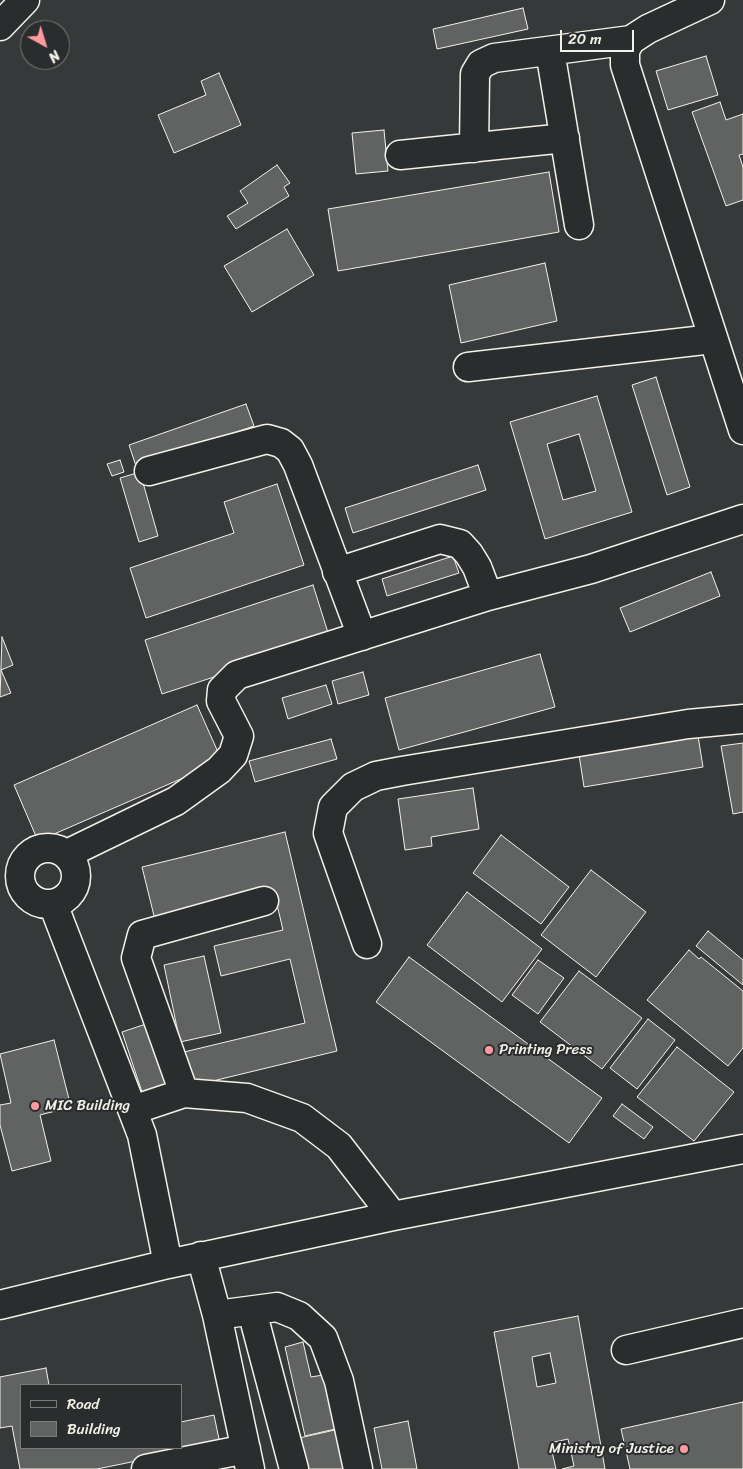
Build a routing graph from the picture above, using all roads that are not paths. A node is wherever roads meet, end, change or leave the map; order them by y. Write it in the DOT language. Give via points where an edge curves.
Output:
graph roads {
  1 [pos="25,0"];
  2 [pos="710,0"];
  3 [pos="0,26"];
  4 [pos="631,40"];
  5 [pos="550,51"];
  6 [pos="564,138"];
  7 [pos="474,148"];
  8 [pos="400,155"];
  9 [pos="579,225"];
  10 [pos="713,339"];
  11 [pos="468,367"];
  12 [pos="743,430"];
  13 [pos="149,471"];
  14 [pos="743,519"];
  15 [pos="337,572"];
  16 [pos="488,596"];
  17 [pos="362,636"];
  18 [pos="743,719"];
  19 [pos="67,854"];
  20 [pos="11,888"];
  21 [pos="264,901"];
  22 [pos="53,904"];
  23 [pos="367,944"];
  24 [pos="184,1093"];
  25 [pos="133,1110"];
  26 [pos="743,1149"];
  27 [pos="393,1216"];
  28 [pos="201,1256"];
  29 [pos="168,1264"];
  30 [pos="0,1305"];
  31 [pos="252,1311"];
  32 [pos="217,1315"];
  33 [pos="743,1323"];
  34 [pos="626,1350"];
  35 [pos="248,1459"];
  36 [pos="146,1469"];
  37 [pos="294,1469"];
  38 [pos="358,1469"];
  1 -- 3 [label="street"];
  2 -- 4 [label="street" via="648,28"];
  4 -- 5 [label="street"];
  4 -- 10 [label="street" via="625,50 625,65"];
  5 -- 6 [label="street"];
  5 -- 7 [label="street" via="494,58 482,64 475,74"];
  6 -- 7 [label="street"];
  6 -- 9 [label="street"];
  7 -- 8 [label="street"];
  10 -- 11 [label="street"];
  10 -- 12 [label="street"];
  13 -- 15 [label="street" via="267,439 281,443 290,450 298,465"];
  14 -- 16 [label="street" via="591,569"];
  15 -- 16 [label="street" via="440,539 460,544 469,554 478,567"];
  15 -- 17 [label="street"];
  16 -- 17 [label="street"];
  17 -- 19 [label="street" via="237,675 222,690 221,701 239,736 233,755 219,770 176,801"];
  18 -- 23 [label="street" via="688,724 402,771 376,776 353,787 333,808 328,833"];
  19 -- 20 [label="street" via="55,848 42,847 31,852 22,862"];
  19 -- 22 [label="street" via="74,864 76,877 73,889 64,899"];
  20 -- 22 [label="street" via="40,904"];
  21 -- 24 [label="street" via="142,935 136,958"];
  22 -- 25 [label="street"];
  24 -- 25 [label="street"];
  24 -- 27 [label="street" via="247,1098 302,1118 339,1146"];
  25 -- 29 [label="street" via="142,1136"];
  26 -- 27 [label="street"];
  27 -- 28 [label="street"];
  28 -- 29 [label="street"];
  28 -- 32 [label="street"];
  29 -- 30 [label="street"];
  31 -- 32 [label="street"];
  31 -- 37 [label="street"];
  31 -- 38 [label="street" via="277,1307 299,1316 324,1338 339,1381"];
  32 -- 35 [label="street"];
  33 -- 34 [label="street"];
  35 -- 36 [label="street"];
}
